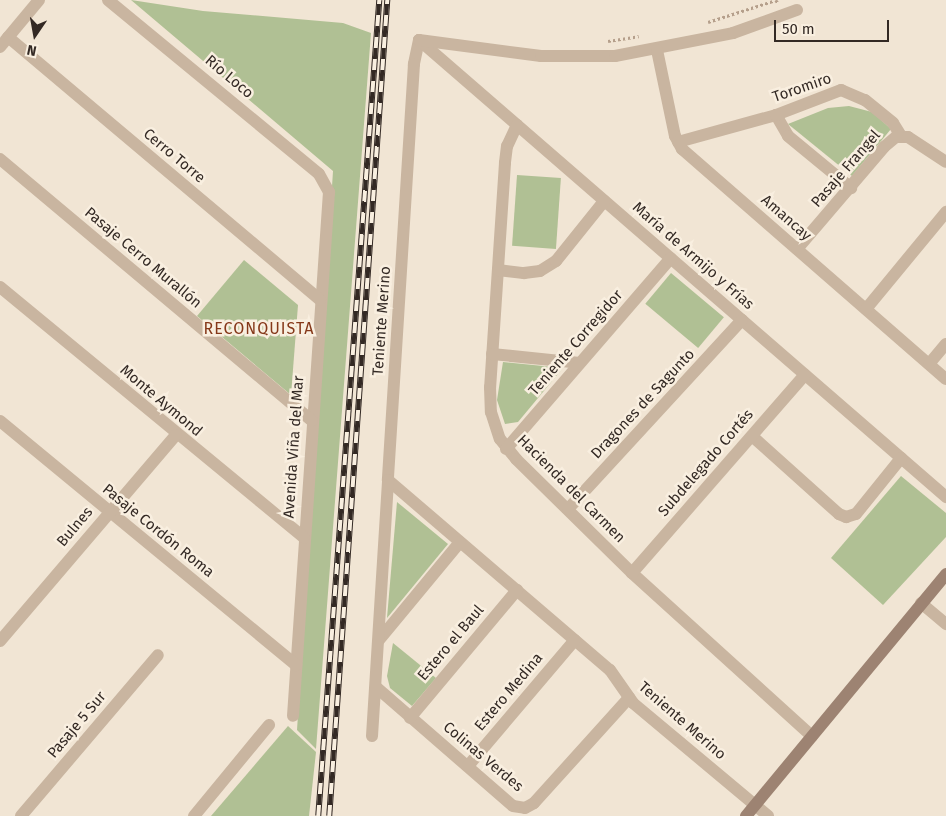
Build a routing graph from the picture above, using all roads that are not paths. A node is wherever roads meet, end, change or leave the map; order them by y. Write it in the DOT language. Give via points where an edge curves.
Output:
graph roads {
  1 [pos="38,0"];
  2 [pos="108,0"];
  3 [pos="797,10"];
  4 [pos="419,40"];
  5 [pos="4,42"];
  6 [pos="657,50"];
  7 [pos="776,115"];
  8 [pos="517,125"];
  9 [pos="901,136"];
  10 [pos="678,142"];
  11 [pos="0,158"];
  12 [pos="946,162"];
  13 [pos="325,181"];
  14 [pos="850,188"];
  15 [pos="604,201"];
  16 [pos="946,212"];
  17 [pos="797,250"];
  18 [pos="671,258"];
  19 [pos="498,270"];
  20 [pos="0,288"];
  21 [pos="320,300"];
  22 [pos="866,309"];
  23 [pos="742,320"];
  24 [pos="946,344"];
  25 [pos="492,354"];
  26 [pos="580,363"];
  27 [pos="929,364"];
  28 [pos="805,375"];
  29 [pos="946,379"];
  30 [pos="0,421"];
  31 [pos="312,421"];
  32 [pos="176,435"];
  33 [pos="752,436"];
  34 [pos="506,449"];
  35 [pos="901,458"];
  36 [pos="388,480"];
  37 [pos="946,498"];
  38 [pos="568,510"];
  39 [pos="109,513"];
  40 [pos="304,538"];
  41 [pos="460,542"];
  42 [pos="632,573"];
  43 [pos="946,574"];
  44 [pos="517,590"];
  45 [pos="921,603"];
  46 [pos="946,624"];
  47 [pos="379,640"];
  48 [pos="575,640"];
  49 [pos="0,641"];
  50 [pos="158,655"];
  51 [pos="296,665"];
  52 [pos="376,686"];
  53 [pos="629,698"];
  54 [pos="293,716"];
  55 [pos="410,718"];
  56 [pos="269,725"];
  57 [pos="372,736"];
  58 [pos="812,736"];
  59 [pos="468,766"];
  60 [pos="755,805"];
  61 [pos="21,816"];
  62 [pos="194,816"];
  63 [pos="746,816"];
  64 [pos="768,816"];
  1 -- 5 [label="street"];
  2 -- 13 [label="street, Río Loco"];
  3 -- 6 [label="street" via="733,33"];
  4 -- 6 [label="street" via="571,57 615,56"];
  4 -- 8 [label="street, María de Armijo y Frías"];
  4 -- 36 [label="street, Teniente Merino" via="414,64"];
  5 -- 21 [label="street, Cerro Torre"];
  6 -- 10 [label="street"];
  7 -- 9 [label="street, Toromiro" via="841,90 865,100 893,123"];
  7 -- 10 [label="street, Toromiro"];
  7 -- 14 [label="street" via="788,136"];
  8 -- 15 [label="street, María de Armijo y Frías"];
  8 -- 19 [label="street, Hacienda del Carmen" via="505,155"];
  9 -- 12 [label="street, Toromiro" via="915,140"];
  9 -- 14 [label="street, Pasaje Frangel" via="884,147"];
  10 -- 17 [label="street, Amancay"];
  11 -- 31 [label="street, Pasaje Cerro Murallón"];
  13 -- 21 [label="street, Avenida Viña del Mar" via="329,192"];
  14 -- 17 [label="street, Pasaje Frangel"];
  15 -- 18 [label="street, María de Armijo y Frías"];
  15 -- 19 [label="street" via="556,261 540,271"];
  16 -- 22 [label="street"];
  17 -- 22 [label="street, Amancay"];
  18 -- 23 [label="street, María de Armijo y Frías"];
  18 -- 26 [label="street, Teniente Corregidor"];
  19 -- 25 [label="street, Hacienda del Carmen"];
  20 -- 32 [label="street, Monte Aymond"];
  21 -- 31 [label="street, Avenida Viña del Mar"];
  22 -- 27 [label="street, Amancay"];
  23 -- 28 [label="street, María de Armijo y Frías"];
  23 -- 38 [label="street, Dragones de Sagunto"];
  24 -- 27 [label="street"];
  25 -- 26 [label="street"];
  25 -- 34 [label="street, Hacienda del Carmen" via="491,412"];
  26 -- 34 [label="street, Teniente Corregidor"];
  27 -- 29 [label="street, Amancay"];
  28 -- 33 [label="street, Subdelegado Cortés"];
  28 -- 35 [label="street, María de Armijo y Frías"];
  30 -- 39 [label="street, Pasaje Cordón Roma"];
  31 -- 40 [label="street, Avenida Viña del Mar"];
  32 -- 39 [label="street, Bulnes"];
  32 -- 40 [label="street, Monte Aymond"];
  33 -- 35 [label="street" via="846,517 856,514"];
  33 -- 42 [label="street, Subdelegado Cortés"];
  34 -- 38 [label="street, Hacienda del Carmen"];
  35 -- 37 [label="street, María de Armijo y Frías"];
  36 -- 41 [label="street, Teniente Merino"];
  36 -- 47 [label="street"];
  38 -- 42 [label="street, Hacienda del Carmen"];
  39 -- 49 [label="street, Bulnes"];
  39 -- 51 [label="street, Pasaje Cordón Roma"];
  40 -- 51 [label="street, Avenida Viña del Mar"];
  41 -- 44 [label="street, Teniente Merino"];
  41 -- 47 [label="street"];
  42 -- 58 [label="street, Hacienda del Carmen"];
  43 -- 45 [label="main road"];
  44 -- 48 [label="street, Teniente Merino"];
  44 -- 55 [label="street, Estero el Baul"];
  45 -- 46 [label="street"];
  45 -- 58 [label="main road"];
  47 -- 52 [label="street"];
  48 -- 53 [label="street, Teniente Merino" via="616,677"];
  48 -- 59 [label="street, Estero Medina"];
  50 -- 61 [label="street, Pasaje 5 Sur"];
  51 -- 54 [label="street, Avenida Viña del Mar"];
  52 -- 55 [label="street, Colinas Verdes"];
  52 -- 57 [label="street"];
  53 -- 59 [label="street, Colinas Verdes" via="526,808 514,806"];
  53 -- 60 [label="street, Teniente Merino"];
  55 -- 59 [label="street, Colinas Verdes"];
  56 -- 62 [label="street"];
  58 -- 60 [label="main road"];
  60 -- 63 [label="main road"];
  60 -- 64 [label="street, Teniente Merino"];
}
